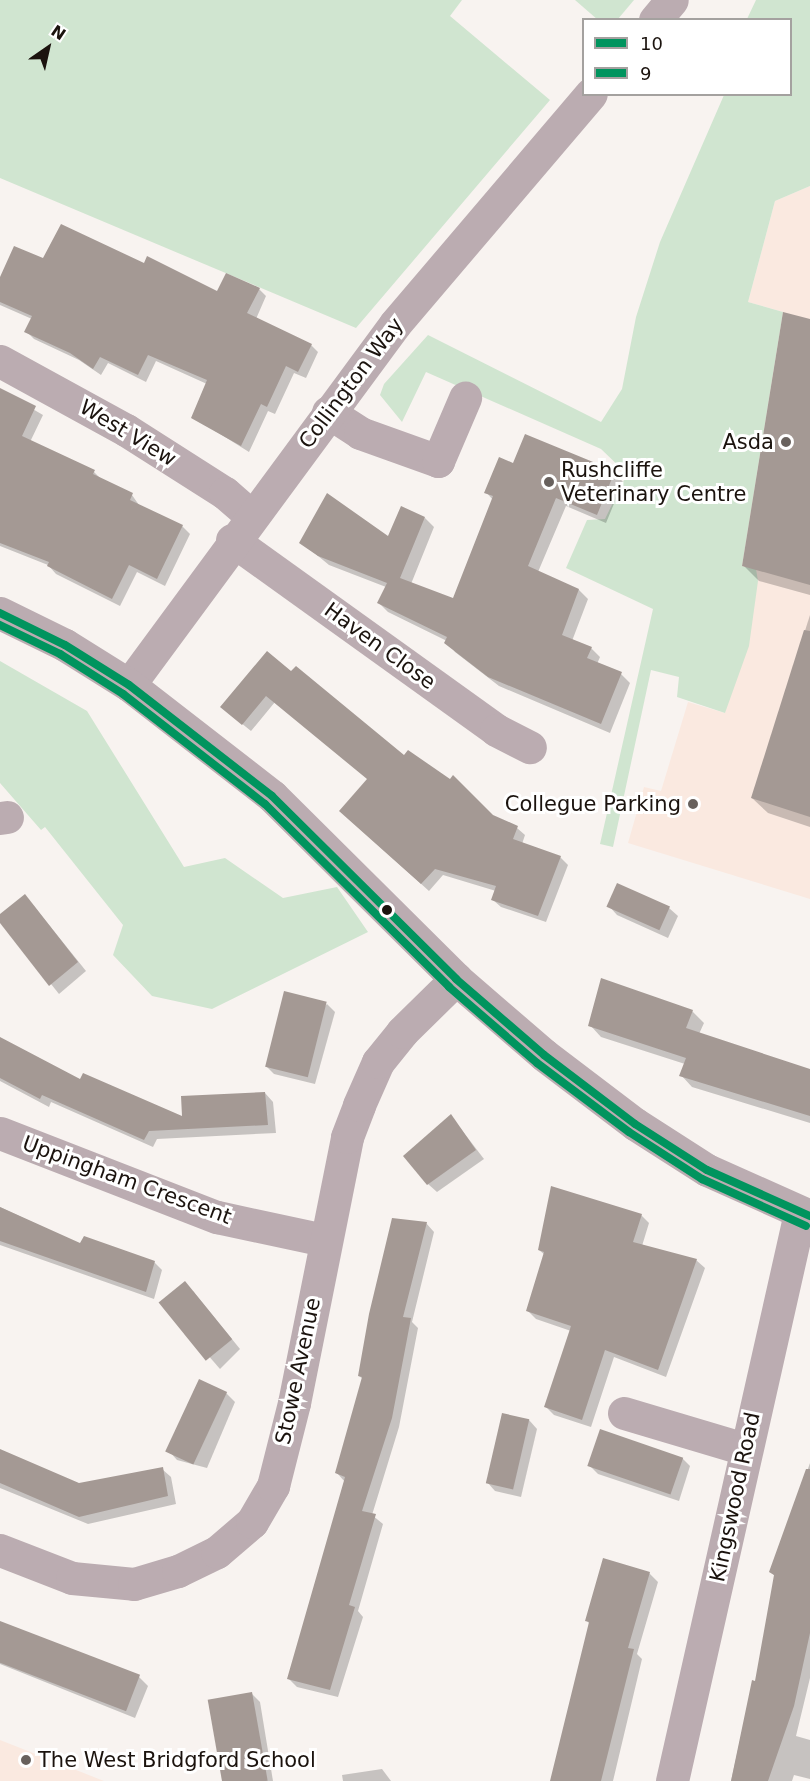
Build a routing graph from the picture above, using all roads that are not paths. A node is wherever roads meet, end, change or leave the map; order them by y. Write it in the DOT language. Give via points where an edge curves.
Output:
graph roads {
  1 [pos="672,0"];
  2 [pos="657,18"];
  3 [pos="589,96"];
  4 [pos="0,361"];
  5 [pos="465,398"];
  6 [pos="328,412"];
  7 [pos="241,528"];
  8 [pos="0,613"];
  9 [pos="129,685"];
  10 [pos="530,747"];
  11 [pos="456,979"];
  12 [pos="0,1133"];
  13 [pos="805,1214"];
  14 [pos="324,1240"];
  15 [pos="624,1413"];
  16 [pos="746,1449"];
  17 [pos="0,1550"];
  18 [pos="672,1781"];
  1 -- 2 [label="street"];
  3 -- 6 [label="street, Collington Way" via="395,324"];
  4 -- 7 [label="street, West View" via="126,430 225,493"];
  5 -- 6 [label="street" via="438,461 360,433"];
  6 -- 7 [label="street, Collington Way"];
  7 -- 9 [label="street, Collington Way"];
  7 -- 10 [label="street, Haven Close" via="496,730"];
  8 -- 9 [label="street" via="65,645"];
  9 -- 11 [label="street" via="272,796"];
  11 -- 13 [label="street" via="544,1055 635,1124 707,1170"];
  11 -- 14 [label="street, Stowe Avenue" via="402,1032 378,1062 346,1137"];
  12 -- 14 [label="street, Uppingham Crescent" via="217,1217"];
  13 -- 16 [label="street, Kingswood Road"];
  14 -- 17 [label="street, Stowe Avenue" via="294,1403 273,1486 252,1522 217,1552 178,1571 134,1584 72,1578"];
  15 -- 16 [label="street"];
  16 -- 18 [label="street, Kingswood Road"];
}
